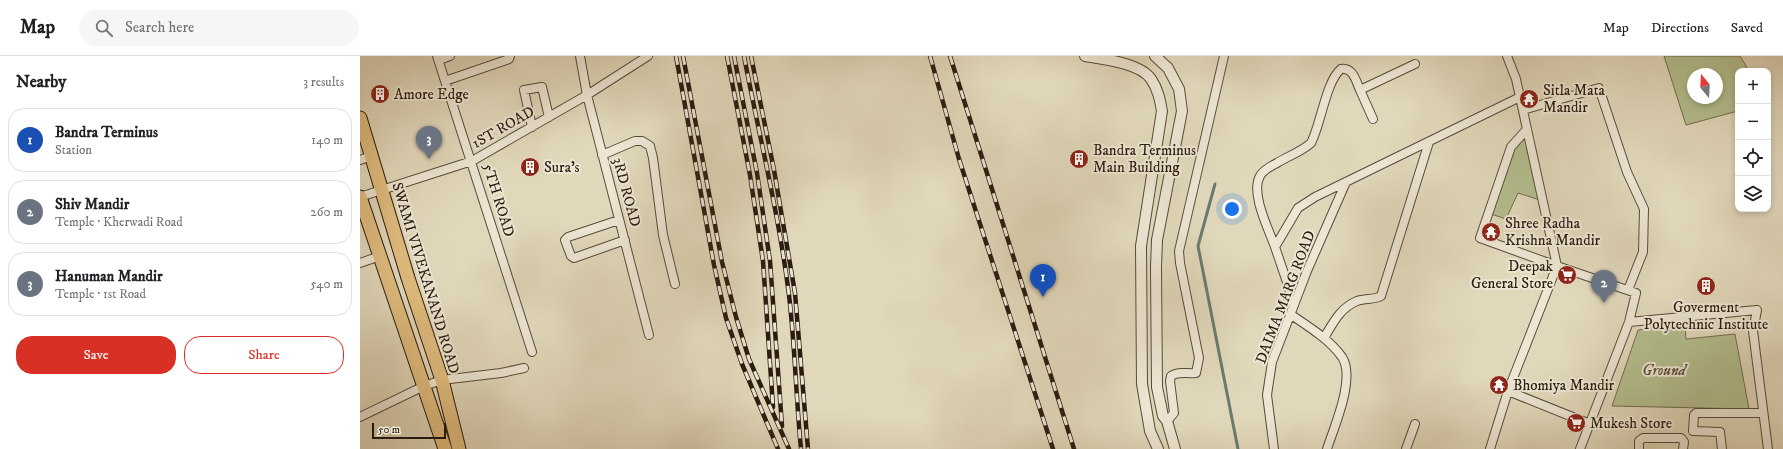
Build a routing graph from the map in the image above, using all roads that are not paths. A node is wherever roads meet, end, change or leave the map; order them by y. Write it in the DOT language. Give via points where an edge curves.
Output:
graph roads {
  1 [pos="450,56"];
  2 [pos="510,56"];
  3 [pos="580,56"];
  4 [pos="648,56"];
  5 [pos="1085,56"];
  6 [pos="1155,56"];
  7 [pos="1224,56"];
  8 [pos="1507,56"];
  9 [pos="438,58"];
  10 [pos="1415,64"];
  11 [pos="446,81"];
  12 [pos="1360,90"];
  13 [pos="587,95"];
  14 [pos="1520,97"];
  15 [pos="1523,110"];
  16 [pos="549,117"];
  17 [pos="360,118"];
  18 [pos="1373,119"];
  19 [pos="533,126"];
  20 [pos="1527,128"];
  21 [pos="1429,142"];
  22 [pos="602,155"];
  23 [pos="366,158"];
  24 [pos="472,161"];
  25 [pos="1346,182"];
  26 [pos="382,190"];
  27 [pos="360,197"];
  28 [pos="619,220"];
  29 [pos="624,240"];
  30 [pos="1275,247"];
  31 [pos="380,256"];
  32 [pos="360,263"];
  33 [pos="1557,266"];
  34 [pos="675,284"];
  35 [pos="1628,290"];
  36 [pos="1294,304"];
  37 [pos="1290,314"];
  38 [pos="1629,322"];
  39 [pos="649,335"];
  40 [pos="1324,338"];
  41 [pos="532,352"];
  42 [pos="524,368"];
  43 [pos="1171,376"];
  44 [pos="442,380"];
  45 [pos="1158,380"];
  46 [pos="424,386"];
  47 [pos="1508,391"];
  48 [pos="1763,413"];
  49 [pos="360,417"];
  50 [pos="1167,421"];
  51 [pos="1416,424"];
  52 [pos="1590,424"];
  53 [pos="1172,448"];
  54 [pos="445,449"];
  55 [pos="459,449"];
  56 [pos="1158,449"];
  57 [pos="1274,449"];
  58 [pos="1327,449"];
  59 [pos="1406,449"];
  60 [pos="1490,449"];
  61 [pos="1580,449"];
  62 [pos="1639,449"];
  63 [pos="1683,449"];
  64 [pos="1722,449"];
  65 [pos="1768,449"];
  1 -- 9 [label="street"];
  2 -- 11 [label="street" via="509,59"];
  3 -- 13 [label="street, 3RD ROAD"];
  4 -- 13 [label="street, 1ST ROAD"];
  5 -- 56 [label="street" via="1123,63 1151,77 1158,92 1162,111 1141,246 1142,384 1148,390 1153,421 1150,431"];
  6 -- 45 [label="street" via="1168,68 1179,89 1182,111 1157,240"];
  7 -- 43 [label="street" via="1179,251 1199,358 1196,372 1177,373"];
  8 -- 14 [label="street"];
  9 -- 11 [label="street, 5TH ROAD"];
  10 -- 12 [label="street"];
  11 -- 24 [label="street, 5TH ROAD"];
  12 -- 18 [label="street"];
  12 -- 30 [label="street" via="1349,70 1337,73 1311,143 1265,170 1259,177 1258,200"];
  13 -- 16 [label="street, 1ST ROAD"];
  13 -- 22 [label="street, 3RD ROAD"];
  14 -- 15 [label="street"];
  14 -- 21 [label="street"];
  15 -- 20 [label="street"];
  15 -- 35 [label="street" via="1599,88 1627,172 1644,209 1643,252"];
  16 -- 19 [label="street, 1ST ROAD"];
  16 -- 19 [label="street" via="542,88 539,86 523,91"];
  17 -- 23 [label="main road, SWAMI VIVEKANAND ROAD"];
  19 -- 24 [label="street, 1ST ROAD"];
  20 -- 33 [label="street"];
  20 -- 33 [label="street" via="1511,147 1480,238"];
  21 -- 25 [label="street"];
  21 -- 40 [label="street" via="1381,296 1357,301 1338,314"];
  22 -- 28 [label="street, 3RD ROAD"];
  22 -- 34 [label="street" via="635,141 642,141 650,146 663,235"];
  23 -- 26 [label="main road, SWAMI VIVEKANAND ROAD"];
  24 -- 26 [label="street, 1ST ROAD"];
  24 -- 41 [label="street, 5TH ROAD"];
  25 -- 30 [label="street" via="1314,197 1298,208"];
  25 -- 36 [label="street, DAIMA MARG ROAD"];
  26 -- 27 [label="street, 1ST ROAD"];
  26 -- 44 [label="main road, SWAMI VIVEKANAND ROAD"];
  27 -- 31 [label="main road"];
  28 -- 29 [label="street, 3RD ROAD"];
  28 -- 29 [label="street" via="565,240 574,258"];
  29 -- 39 [label="street, 3RD ROAD"];
  30 -- 36 [label="street" via="1290,290 1288,299"];
  31 -- 32 [label="street"];
  31 -- 46 [label="main road"];
  33 -- 35 [label="street"];
  33 -- 47 [label="street"];
  35 -- 38 [label="street" via="1636,293"];
  36 -- 37 [label="street, DAIMA MARG ROAD"];
  37 -- 40 [label="street"];
  37 -- 57 [label="street, DAIMA MARG ROAD" via="1272,362 1267,395"];
  38 -- 48 [label="street" via="1757,310 1754,331"];
  38 -- 52 [label="street"];
  40 -- 58 [label="street" via="1343,358 1347,370 1347,383"];
  42 -- 44 [label="street"];
  43 -- 45 [label="street"];
  43 -- 50 [label="street" via="1174,413"];
  44 -- 46 [label="street"];
  44 -- 55 [label="main road, SWAMI VIVEKANAND ROAD"];
  45 -- 50 [label="street" via="1157,388 1163,416"];
  46 -- 49 [label="street"];
  46 -- 54 [label="main road"];
  47 -- 52 [label="street"];
  47 -- 60 [label="street"];
  48 -- 64 [label="street" via="1696,413 1693,431 1720,432"];
  48 -- 65 [label="street"];
  50 -- 53 [label="street"];
  51 -- 59 [label="street"];
  52 -- 61 [label="street"];
  62 -- 63 [label="street" via="1640,440 1681,438 1684,442"];
}
